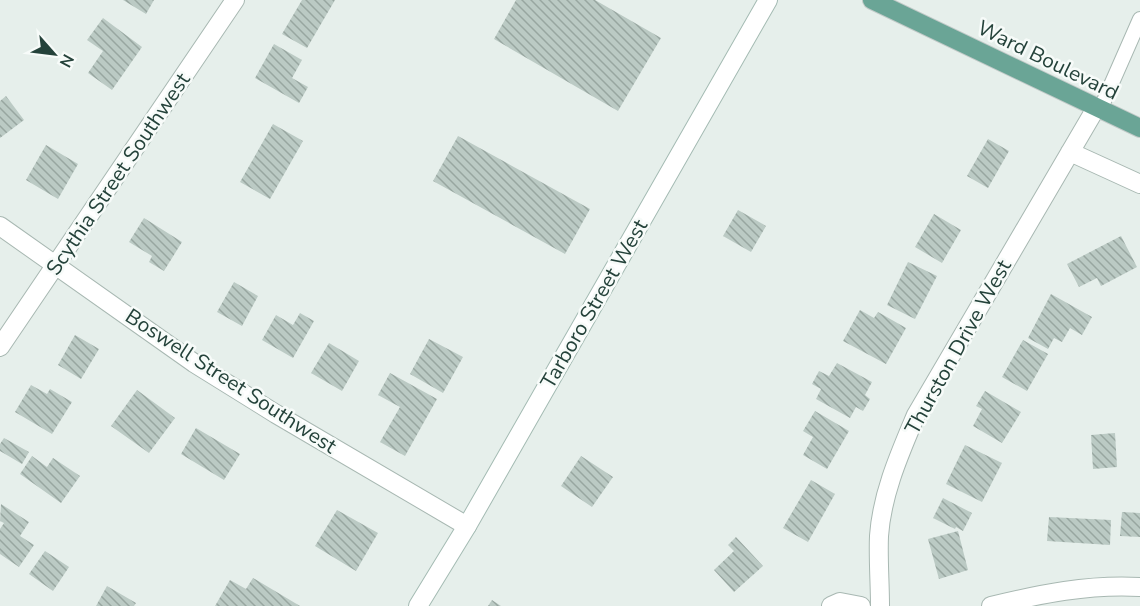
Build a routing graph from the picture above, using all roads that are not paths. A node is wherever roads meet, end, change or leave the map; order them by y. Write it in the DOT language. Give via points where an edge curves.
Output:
graph roads {
  1 [pos="235,0"];
  2 [pos="768,0"];
  3 [pos="872,0"];
  4 [pos="1140,19"];
  5 [pos="1098,109"];
  6 [pos="1140,128"];
  7 [pos="1070,152"];
  8 [pos="1140,184"];
  9 [pos="0,226"];
  10 [pos="57,265"];
  11 [pos="0,347"];
  12 [pos="467,526"];
  13 [pos="1140,587"];
  14 [pos="418,606"];
  15 [pos="831,606"];
  16 [pos="861,606"];
  17 [pos="880,606"];
  18 [pos="991,606"];
  1 -- 10 [label="street, Scythia Street Southwest"];
  2 -- 12 [label="street, Tarboro Street West"];
  3 -- 5 [label="main road, Ward Boulevard"];
  4 -- 5 [label="lane"];
  5 -- 6 [label="main road, Ward Boulevard"];
  5 -- 7 [label="street, Thurston Drive West"];
  7 -- 8 [label="street"];
  7 -- 17 [label="street, Thurston Drive West" via="916,415 902,448 887,489 879,535"];
  9 -- 10 [label="street, Boswell Street Southwest"];
  10 -- 11 [label="street, Scythia Street Southwest"];
  10 -- 12 [label="street, Boswell Street Southwest" via="194,363"];
  12 -- 14 [label="street, Tarboro Street West"];
  13 -- 18 [label="street" via="1075,588"];
  15 -- 16 [label="street"];
}
